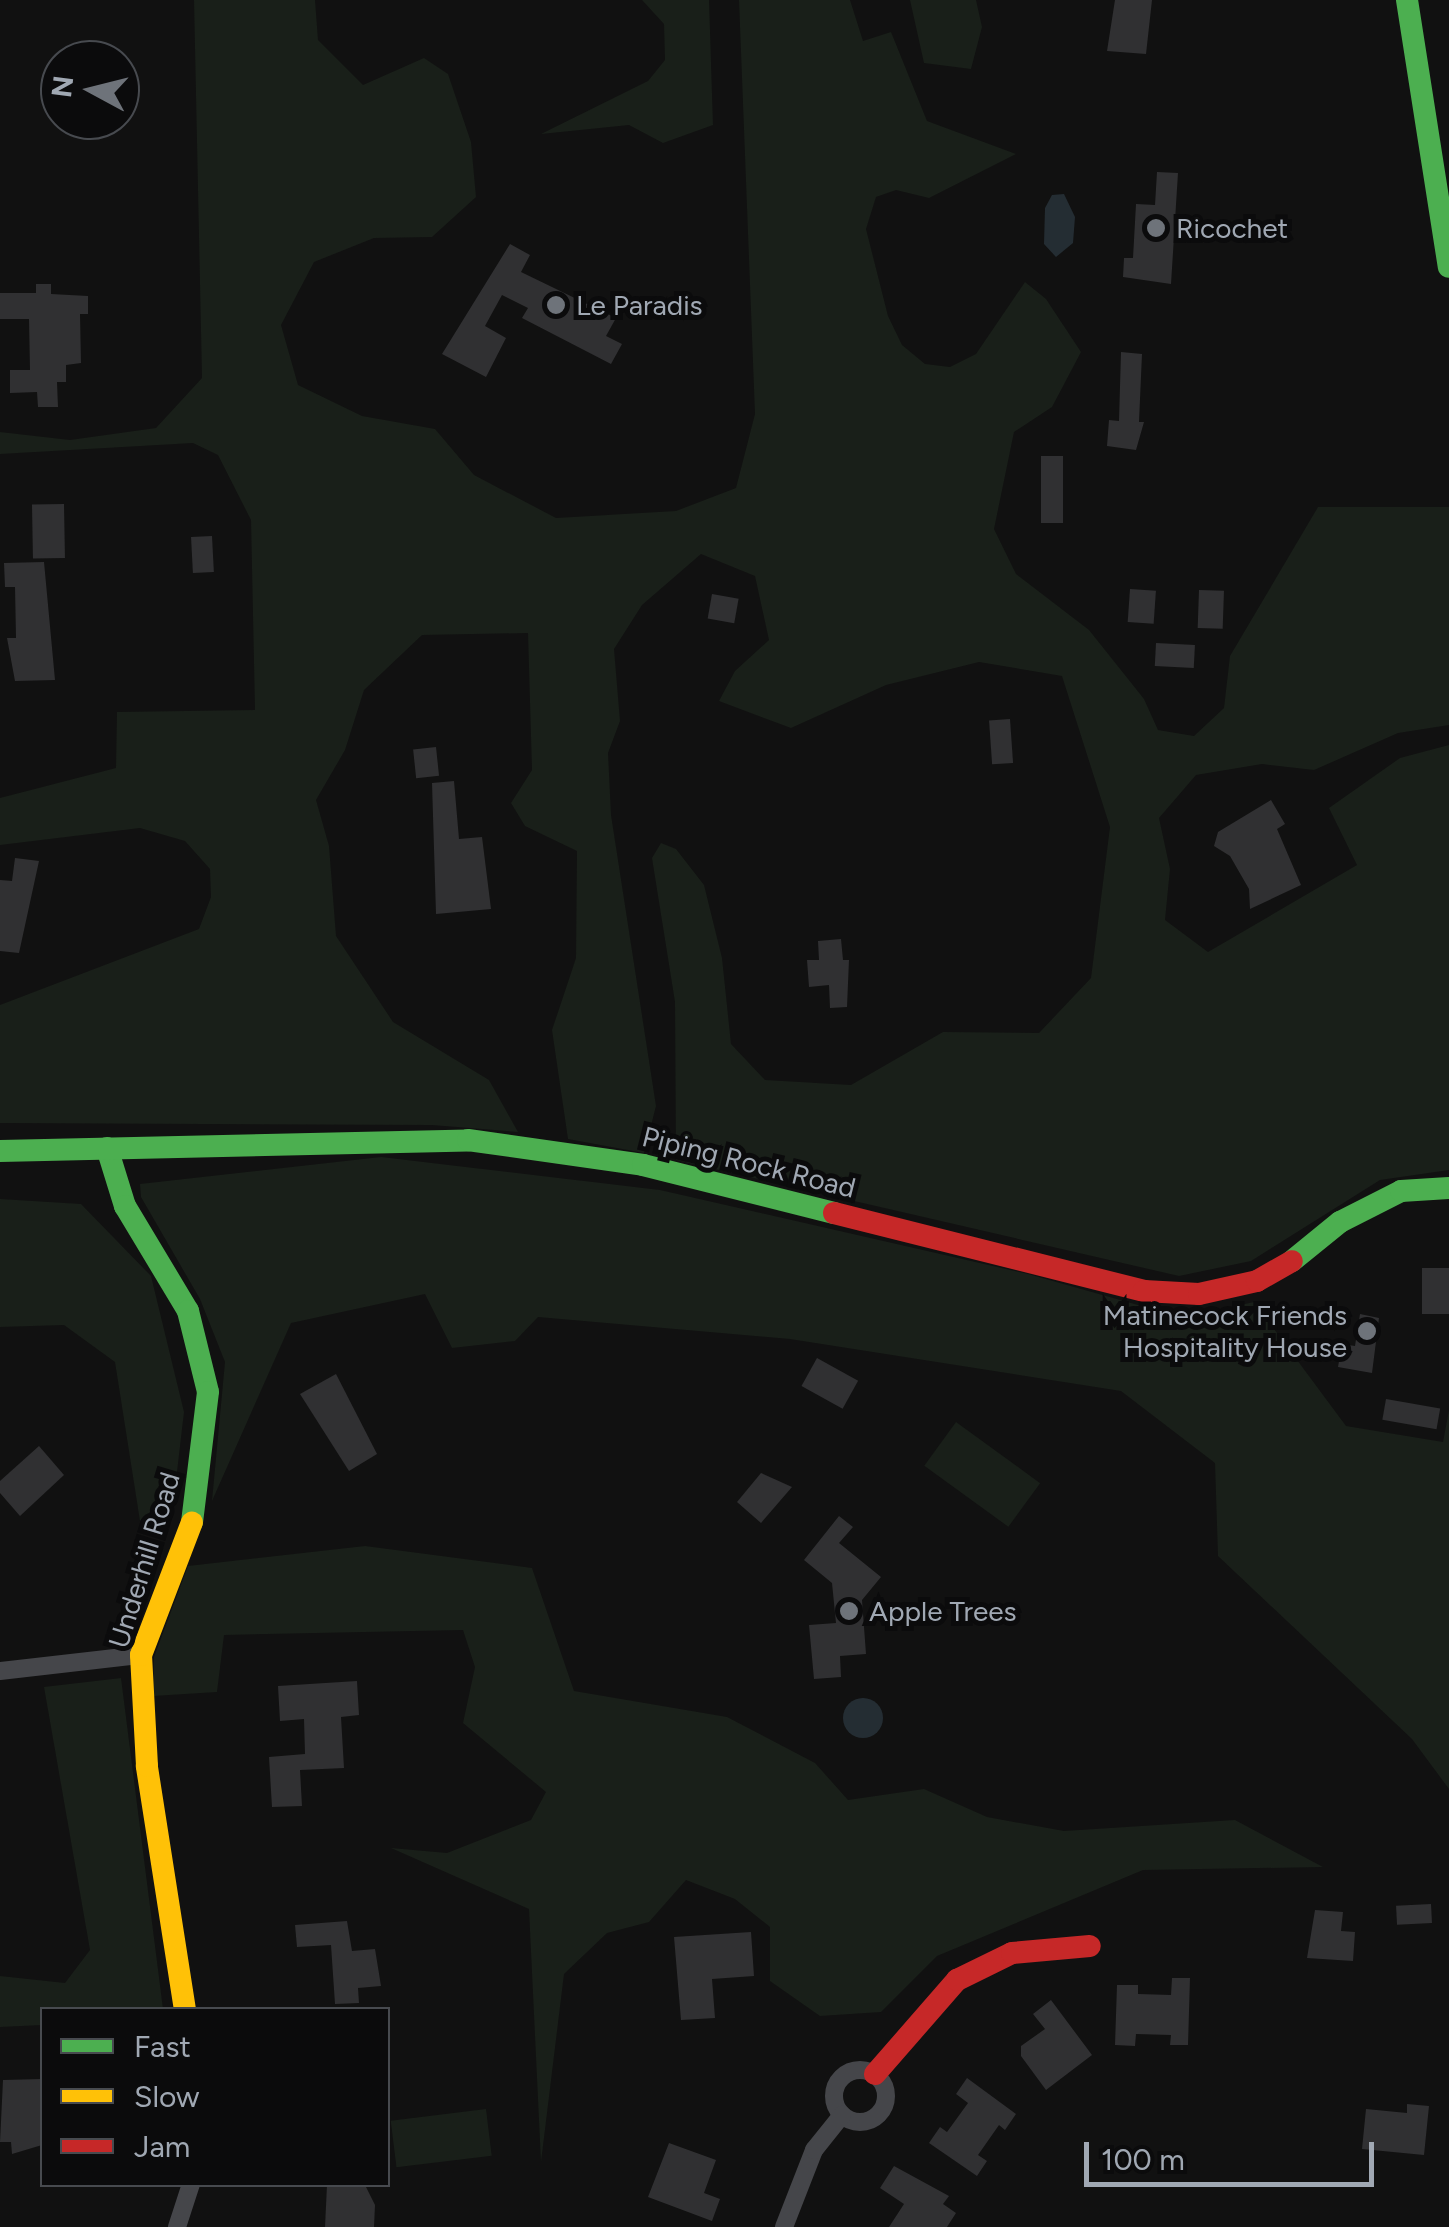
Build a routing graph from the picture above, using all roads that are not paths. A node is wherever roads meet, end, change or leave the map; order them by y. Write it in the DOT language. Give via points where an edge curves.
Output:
graph roads {
  1 [pos="1407,0"];
  2 [pos="1449,267"];
  3 [pos="107,1148"];
  4 [pos="0,1151"];
  5 [pos="1449,1188"];
  6 [pos="141,1655"];
  7 [pos="0,1671"];
  8 [pos="1090,1946"];
  9 [pos="186,2007"];
  10 [pos="875,2074"];
  11 [pos="842,2115"];
  12 [pos="189,2187"];
  13 [pos="177,2227"];
  14 [pos="784,2227"];
  1 -- 2 [label="street"];
  3 -- 4 [label="street, Piping Rock Road"];
  3 -- 5 [label="street, Piping Rock Road" via="468,1140 643,1165 1144,1291 1199,1294 1256,1281 1306,1254 1340,1222 1401,1191"];
  3 -- 6 [label="street, Underhill Road" via="125,1206 188,1311 208,1392 198,1508"];
  6 -- 7 [label="street"];
  6 -- 9 [label="street, Underhill Road" via="146,1766"];
  8 -- 10 [label="street" via="1012,1954 956,1980"];
  10 -- 11 [label="street" via="850,2071 837,2082 834,2100"];
  10 -- 11 [label="street" via="886,2092 879,2114 865,2122"];
  11 -- 14 [label="street" via="796,2186"];
  12 -- 13 [label="street"];
}
